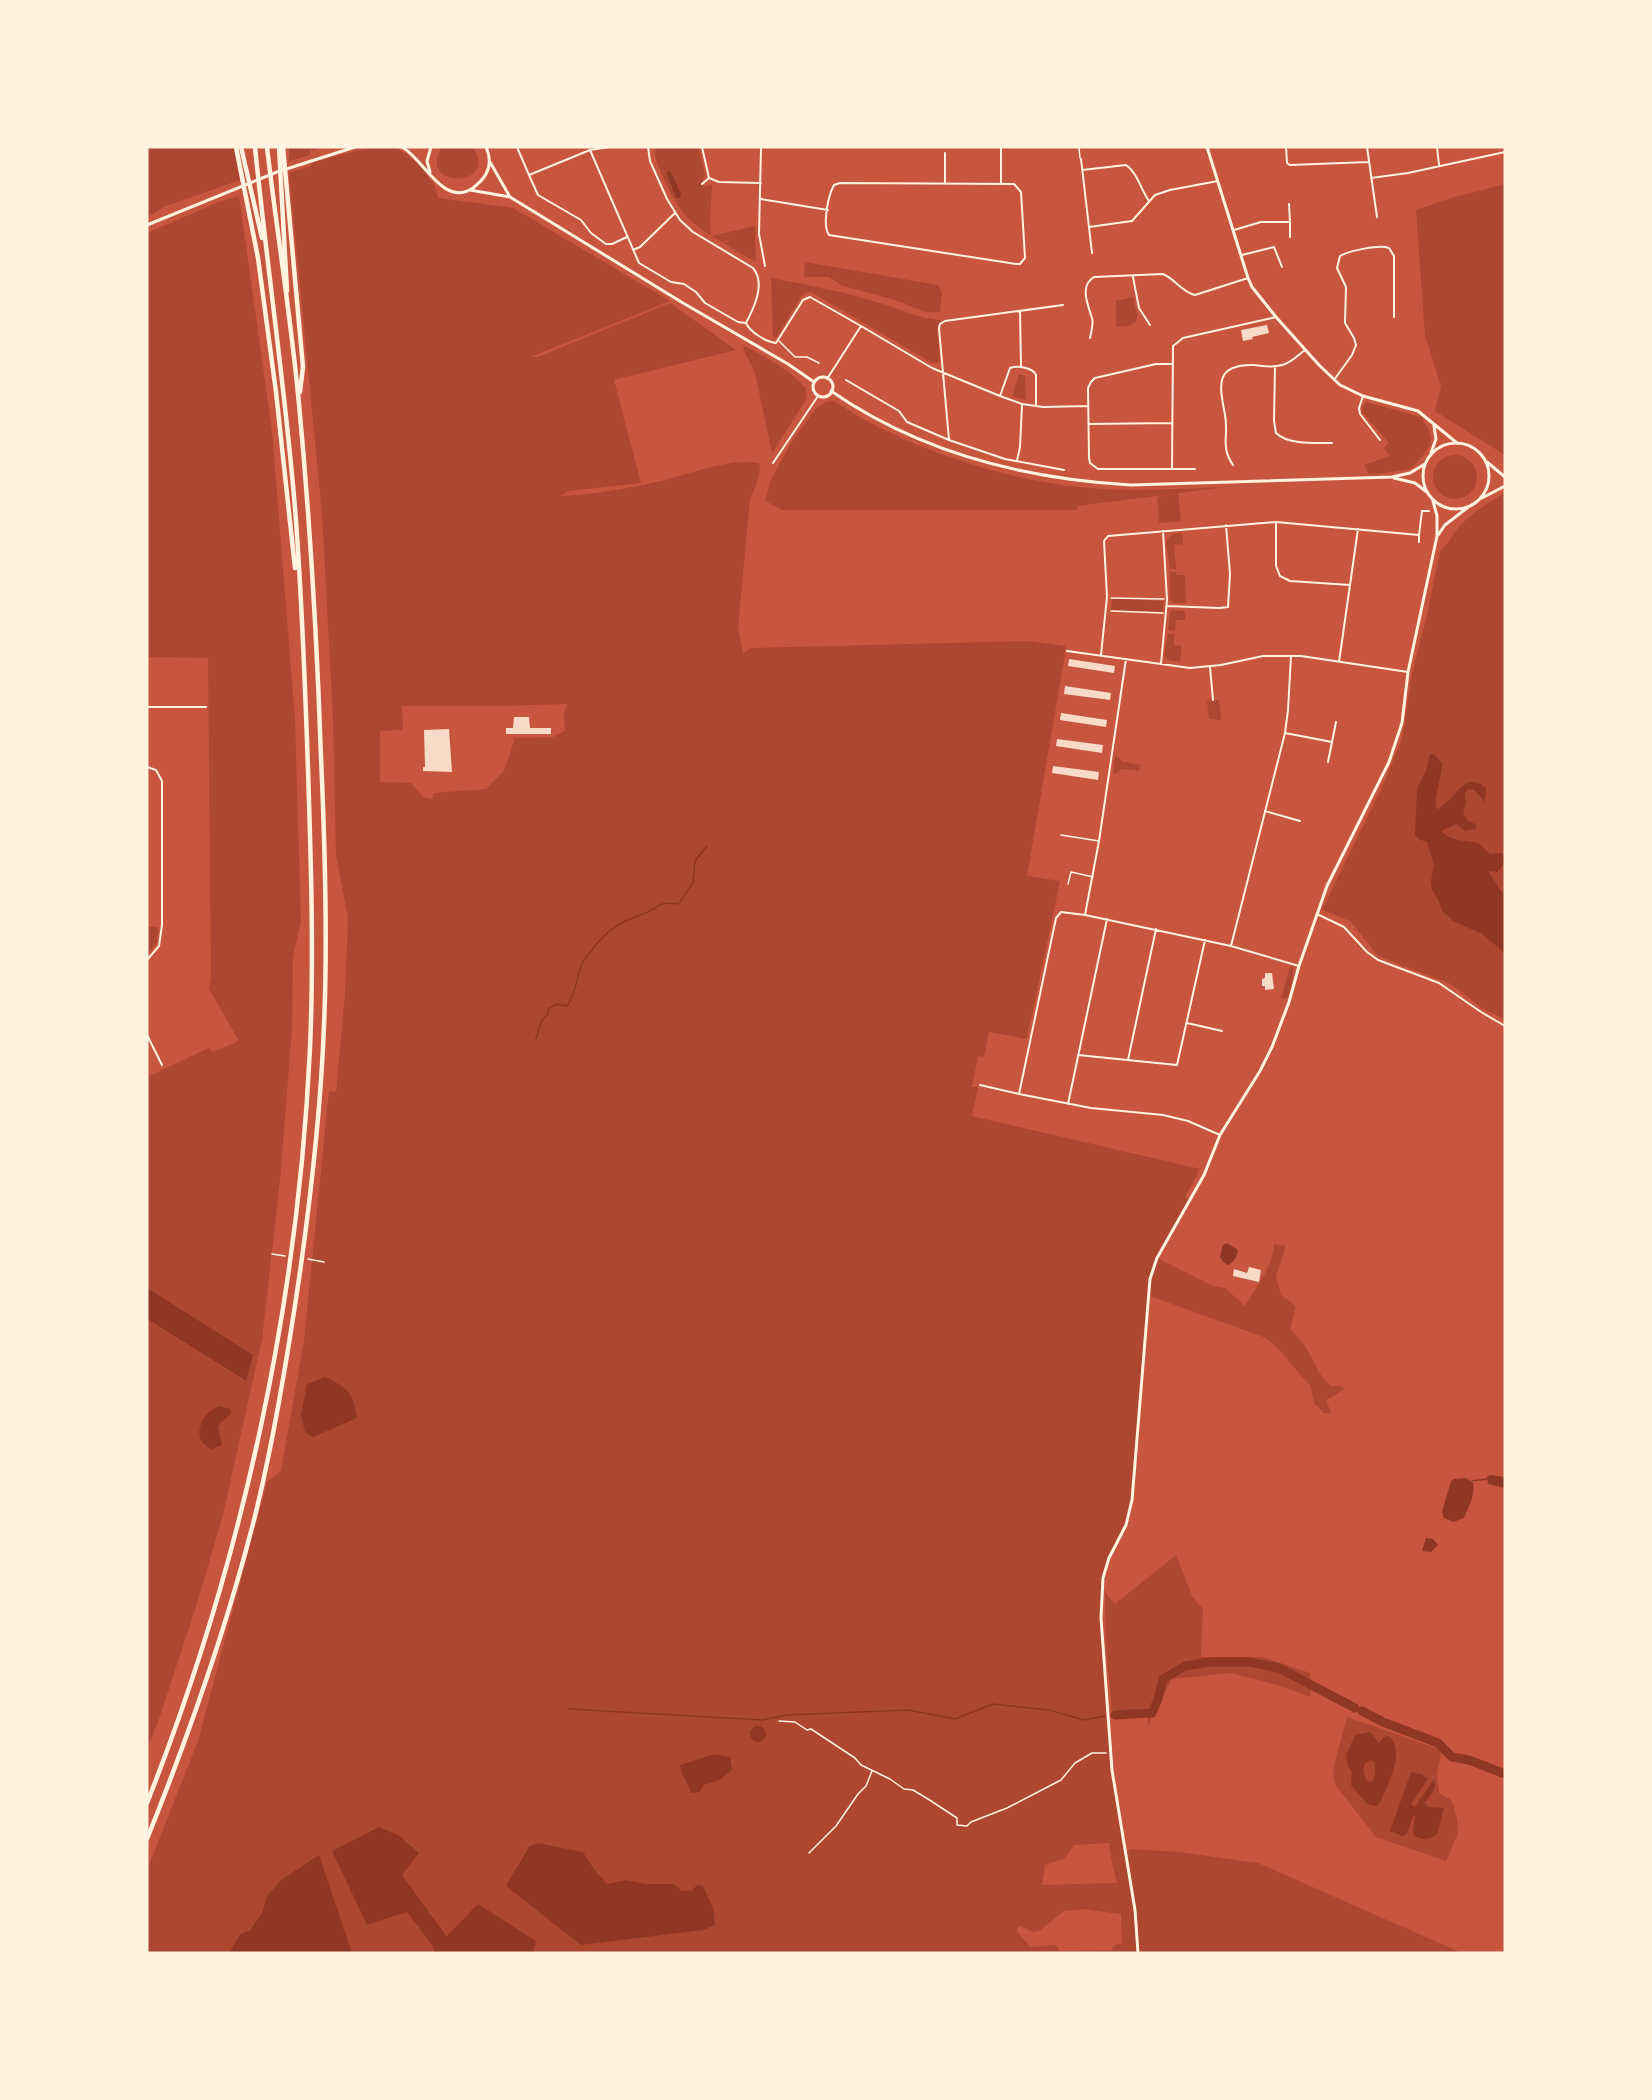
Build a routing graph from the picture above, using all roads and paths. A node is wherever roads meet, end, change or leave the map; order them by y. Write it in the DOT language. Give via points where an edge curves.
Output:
graph roads {
  1 [pos="236,147"];
  2 [pos="241,147"];
  3 [pos="255,147"];
  4 [pos="267,147"];
  5 [pos="281,147"];
  6 [pos="355,147"];
  7 [pos="402,147"];
  8 [pos="431,147"];
  9 [pos="486,147"];
  10 [pos="517,147"];
  11 [pos="609,147"];
  12 [pos="648,147"];
  13 [pos="702,147"];
  14 [pos="760,147"];
  15 [pos="1001,147"];
  16 [pos="1079,147"];
  17 [pos="1207,147"];
  18 [pos="1286,147"];
  19 [pos="1367,147"];
  20 [pos="1437,147"];
  21 [pos="590,150"];
  22 [pos="1505,152"];
  23 [pos="945,153"];
  24 [pos="1081,159"];
  25 [pos="490,160"];
  26 [pos="1369,162"];
  27 [pos="1440,166"];
  28 [pos="1082,170"];
  29 [pos="430,174"];
  30 [pos="529,175"];
  31 [pos="709,178"];
  32 [pos="1371,178"];
  33 [pos="1218,181"];
  34 [pos="761,183"];
  35 [pos="702,184"];
  36 [pos="945,184"];
  37 [pos="1001,184"];
  38 [pos="470,190"];
  39 [pos="510,197"];
  40 [pos="761,200"];
  41 [pos="1149,201"];
  42 [pos="1289,204"];
  43 [pos="828,210"];
  44 [pos="675,213"];
  45 [pos="1377,217"];
  46 [pos="1290,222"];
  47 [pos="147,225"];
  48 [pos="1089,227"];
  49 [pos="1234,230"];
  50 [pos="627,237"];
  51 [pos="1290,237"];
  52 [pos="633,250"];
  53 [pos="1092,253"];
  54 [pos="1240,255"];
  55 [pos="267,258"];
  56 [pos="765,266"];
  57 [pos="1282,267"];
  58 [pos="1132,277"];
  59 [pos="1248,278"];
  60 [pos="1063,305"];
  61 [pos="1020,311"];
  62 [pos="1276,317"];
  63 [pos="1394,317"];
  64 [pos="289,322"];
  65 [pos="746,323"];
  66 [pos="1150,324"];
  67 [pos="861,327"];
  68 [pos="1090,338"];
  69 [pos="778,341"];
  70 [pos="1305,350"];
  71 [pos="819,363"];
  72 [pos="1172,364"];
  73 [pos="1275,366"];
  74 [pos="1021,367"];
  75 [pos="944,374"];
  76 [pos="827,379"];
  77 [pos="846,380"];
  78 [pos="1334,380"];
  79 [pos="814,382"];
  80 [pos="831,391"];
  81 [pos="818,396"];
  82 [pos="1000,396"];
  83 [pos="1363,396"];
  84 [pos="299,401"];
  85 [pos="1022,404"];
  86 [pos="1036,406"];
  87 [pos="1088,406"];
  88 [pos="1172,423"];
  89 [pos="1089,424"];
  90 [pos="1434,426"];
  91 [pos="949,440"];
  92 [pos="1380,440"];
  93 [pos="1457,442"];
  94 [pos="1332,443"];
  95 [pos="1431,453"];
  96 [pos="1017,461"];
  97 [pos="1486,461"];
  98 [pos="772,463"];
  99 [pos="1425,464"];
  100 [pos="1233,465"];
  101 [pos="1173,469"];
  102 [pos="1195,469"];
  103 [pos="1064,470"];
  104 [pos="1392,477"];
  105 [pos="1505,477"];
  106 [pos="1505,486"];
  107 [pos="1428,493"];
  108 [pos="1480,499"];
  109 [pos="1433,501"];
  110 [pos="1467,508"];
  111 [pos="1429,511"];
  112 [pos="1276,522"];
  113 [pos="1226,525"];
  114 [pos="1358,529"];
  115 [pos="1163,531"];
  116 [pos="1419,535"];
  117 [pos="1437,536"];
  118 [pos="1419,542"];
  119 [pos="1351,585"];
  120 [pos="1107,597"];
  121 [pos="1167,600"];
  122 [pos="1167,606"];
  123 [pos="1107,610"];
  124 [pos="301,613"];
  125 [pos="1167,613"];
  126 [pos="1067,651"];
  127 [pos="1101,655"];
  128 [pos="1292,655"];
  129 [pos="1126,659"];
  130 [pos="1339,662"];
  131 [pos="1161,664"];
  132 [pos="1210,667"];
  133 [pos="1408,672"];
  134 [pos="1213,700"];
  135 [pos="147,707"];
  136 [pos="206,707"];
  137 [pos="1336,722"];
  138 [pos="1285,732"];
  139 [pos="1332,742"];
  140 [pos="1328,762"];
  141 [pos="147,767"];
  142 [pos="1265,811"];
  143 [pos="1300,821"];
  144 [pos="1061,835"];
  145 [pos="1099,841"];
  146 [pos="1094,877"];
  147 [pos="1068,885"];
  148 [pos="1317,914"];
  149 [pos="1085,915"];
  150 [pos="1107,919"];
  151 [pos="1156,929"];
  152 [pos="1205,940"];
  153 [pos="1231,946"];
  154 [pos="147,960"];
  155 [pos="1299,966"];
  156 [pos="1187,1023"];
  157 [pos="1505,1026"];
  158 [pos="1222,1031"];
  159 [pos="147,1035"];
  160 [pos="1078,1055"];
  161 [pos="1128,1060"];
  162 [pos="162,1065"];
  163 [pos="980,1085"];
  164 [pos="1019,1094"];
  165 [pos="1068,1104"];
  166 [pos="1220,1134"];
  167 [pos="779,1721"];
  168 [pos="1111,1753"];
  169 [pos="873,1770"];
  170 [pos="147,1803"];
  171 [pos="147,1839"];
  172 [pos="809,1853"];
  173 [pos="1138,1953"];
  1 -- 124 [label="highway" via="258,258"];
  2 -- 55 [label="highway"];
  3 -- 55 [label="highway"];
  4 -- 64 [label="highway"];
  5 -- 64 [label="highway"];
  5 -- 84 [label="highway" via="303,368"];
  6 -- 47 [label="street" via="301,163"];
  7 -- 29 [label="street"];
  8 -- 29 [label="street" via="427,161"];
  9 -- 25 [label="street"];
  10 -- 30 [label="street"];
  11 -- 21 [label="street"];
  12 -- 44 [label="street"];
  13 -- 31 [label="street"];
  14 -- 34 [label="street"];
  15 -- 37 [label="street"];
  16 -- 24 [label="street"];
  17 -- 33 [label="street"];
  18 -- 26 [label="street" via="1290,165"];
  19 -- 26 [label="street"];
  20 -- 27 [label="street"];
  21 -- 30 [label="street"];
  21 -- 50 [label="street"];
  22 -- 27 [label="street"];
  23 -- 36 [label="street"];
  24 -- 28 [label="street"];
  25 -- 38 [label="street" via="481,182"];
  25 -- 39 [label="street"];
  26 -- 32 [label="street"];
  27 -- 32 [label="street"];
  28 -- 41 [label="street" via="1126,165"];
  28 -- 48 [label="street"];
  29 -- 38 [label="street" via="454,192"];
  30 -- 50 [label="street" via="538,195 581,220 606,244"];
  31 -- 34 [label="street" via="719,182"];
  31 -- 35 [label="street"];
  32 -- 45 [label="street"];
  33 -- 41 [label="street" via="1170,190"];
  33 -- 49 [label="street"];
  34 -- 40 [label="street"];
  36 -- 37 [label="street"];
  36 -- 43 [label="street" via="836,184"];
  37 -- 43 [label="street" via="1014,184 1020,189 1026,255 1023,262 1016,264 833,237 825,229"];
  38 -- 39 [label="street"];
  39 -- 79 [label="street"];
  40 -- 43 [label="street"];
  40 -- 56 [label="street" via="760,242"];
  41 -- 48 [label="street" via="1132,221"];
  42 -- 46 [label="street"];
  44 -- 52 [label="street"];
  44 -- 65 [label="street" via="693,232 757,272 757,300"];
  46 -- 49 [label="street" via="1261,222"];
  46 -- 51 [label="street"];
  48 -- 53 [label="street"];
  49 -- 54 [label="street"];
  50 -- 52 [label="street"];
  52 -- 65 [label="street" via="639,263 671,282 684,284 705,303"];
  54 -- 57 [label="street" via="1274,248"];
  54 -- 59 [label="street"];
  55 -- 124 [label="highway" via="291,465"];
  58 -- 59 [label="street" via="1163,274 1195,295"];
  58 -- 66 [label="street" via="1139,308"];
  58 -- 68 [label="street" via="1099,276 1088,282 1088,308 1093,322"];
  59 -- 62 [label="street"];
  60 -- 61 [label="street"];
  61 -- 74 [label="street"];
  61 -- 75 [label="street" via="942,322 939,328"];
  62 -- 70 [label="street"];
  62 -- 72 [label="street" via="1183,338 1173,346"];
  63 -- 78 [label="street" via="1394,256 1389,248 1376,246 1340,256 1336,268 1347,292 1345,323 1356,345"];
  64 -- 84 [label="highway"];
  65 -- 69 [label="street" via="771,342"];
  67 -- 69 [label="street" via="807,297"];
  67 -- 75 [label="street"];
  67 -- 76 [label="street"];
  69 -- 71 [label="street" via="795,357"];
  70 -- 73 [label="street" via="1288,363"];
  70 -- 78 [label="street"];
  72 -- 87 [label="street" via="1095,378 1088,388"];
  72 -- 88 [label="street"];
  73 -- 94 [label="street" via="1276,433 1306,442"];
  73 -- 100 [label="street" via="1239,366 1227,373 1220,385 1226,418 1226,454"];
  74 -- 82 [label="street" via="1010,368"];
  74 -- 86 [label="street" via="1035,372"];
  75 -- 82 [label="street"];
  75 -- 91 [label="street"];
  76 -- 79 [label="street"];
  76 -- 80 [label="street"];
  77 -- 91 [label="street" via="899,411 907,422"];
  78 -- 83 [label="street"];
  79 -- 81 [label="street"];
  80 -- 81 [label="street" via="824,397"];
  80 -- 104 [label="street" via="891,428 982,462 1053,478 1131,485"];
  81 -- 98 [label="street"];
  82 -- 85 [label="street"];
  83 -- 90 [label="street" via="1418,411"];
  83 -- 92 [label="street" via="1360,414"];
  84 -- 171 [label="highway" via="314,611 324,854 324,1031 314,1169 287,1356 256,1509 208,1676"];
  85 -- 86 [label="street"];
  85 -- 96 [label="street"];
  86 -- 87 [label="street"];
  87 -- 89 [label="street"];
  88 -- 89 [label="street"];
  88 -- 101 [label="street"];
  89 -- 101 [label="street" via="1089,458 1094,467"];
  90 -- 93 [label="street"];
  90 -- 95 [label="street" via="1436,439"];
  91 -- 96 [label="street"];
  93 -- 95 [label="street"];
  93 -- 97 [label="street" via="1475,449"];
  95 -- 99 [label="street"];
  96 -- 103 [label="street"];
  97 -- 105 [label="street"];
  97 -- 108 [label="street" via="1489,480"];
  99 -- 104 [label="street"];
  99 -- 107 [label="street" via="1423,480"];
  101 -- 102 [label="street"];
  104 -- 107 [label="street" via="1415,483"];
  106 -- 108 [label="street"];
  107 -- 109 [label="street"];
  108 -- 110 [label="street"];
  109 -- 110 [label="street" via="1447,508"];
  109 -- 117 [label="street"];
  110 -- 117 [label="street"];
  111 -- 116 [label="street" via="1422,511"];
  112 -- 113 [label="street"];
  112 -- 114 [label="street"];
  112 -- 119 [label="street" via="1276,566 1280,576"];
  113 -- 115 [label="street"];
  113 -- 122 [label="street" via="1228,607"];
  114 -- 116 [label="street"];
  114 -- 119 [label="street"];
  115 -- 120 [label="street" via="1105,538"];
  115 -- 121 [label="street"];
  116 -- 118 [label="street"];
  117 -- 133 [label="street"];
  119 -- 130 [label="street"];
  120 -- 121 [label="path"];
  120 -- 123 [label="street"];
  121 -- 122 [label="street"];
  122 -- 125 [label="street"];
  123 -- 125 [label="path"];
  123 -- 127 [label="street"];
  124 -- 170 [label="highway" via="312,990 305,1119 292,1232 266,1402 237,1531 197,1667"];
  125 -- 131 [label="street"];
  126 -- 127 [label="street"];
  127 -- 129 [label="street"];
  128 -- 130 [label="street"];
  128 -- 132 [label="street" via="1263,656"];
  128 -- 138 [label="street"];
  129 -- 131 [label="street"];
  129 -- 145 [label="street"];
  130 -- 133 [label="street"];
  131 -- 132 [label="street"];
  132 -- 134 [label="street"];
  133 -- 148 [label="street" via="1402,723 1389,762"];
  135 -- 136 [label="street"];
  137 -- 139 [label="street"];
  138 -- 139 [label="street"];
  138 -- 142 [label="street"];
  139 -- 140 [label="street"];
  141 -- 154 [label="street" via="156,770 162,781 162,925 159,946"];
  142 -- 143 [label="street"];
  142 -- 153 [label="street"];
  144 -- 145 [label="street"];
  145 -- 146 [label="street"];
  146 -- 147 [label="street" via="1071,872"];
  146 -- 149 [label="street"];
  148 -- 155 [label="street"];
  148 -- 157 [label="street" via="1344,927 1378,960 1439,983"];
  149 -- 150 [label="street"];
  149 -- 164 [label="street" via="1064,911 1056,918"];
  150 -- 151 [label="street"];
  150 -- 160 [label="street"];
  151 -- 152 [label="street"];
  151 -- 161 [label="street"];
  152 -- 153 [label="street"];
  152 -- 156 [label="street"];
  153 -- 155 [label="street"];
  155 -- 166 [label="street" via="1272,1047"];
  156 -- 158 [label="street"];
  156 -- 161 [label="street" via="1177,1065"];
  159 -- 162 [label="street"];
  160 -- 161 [label="street"];
  160 -- 165 [label="street"];
  163 -- 164 [label="street"];
  164 -- 165 [label="street"];
  165 -- 166 [label="street" via="1162,1115"];
  166 -- 168 [label="street" via="1204,1175 1157,1258 1150,1279 1132,1500 1102,1587"];
  167 -- 169 [label="path" via="811,1729"];
  168 -- 169 [label="path" via="1092,1754 1075,1763 1061,1780 967,1826 957,1825 957,1818 944,1808"];
  168 -- 173 [label="street"];
  169 -- 172 [label="path" via="836,1826"];
}
